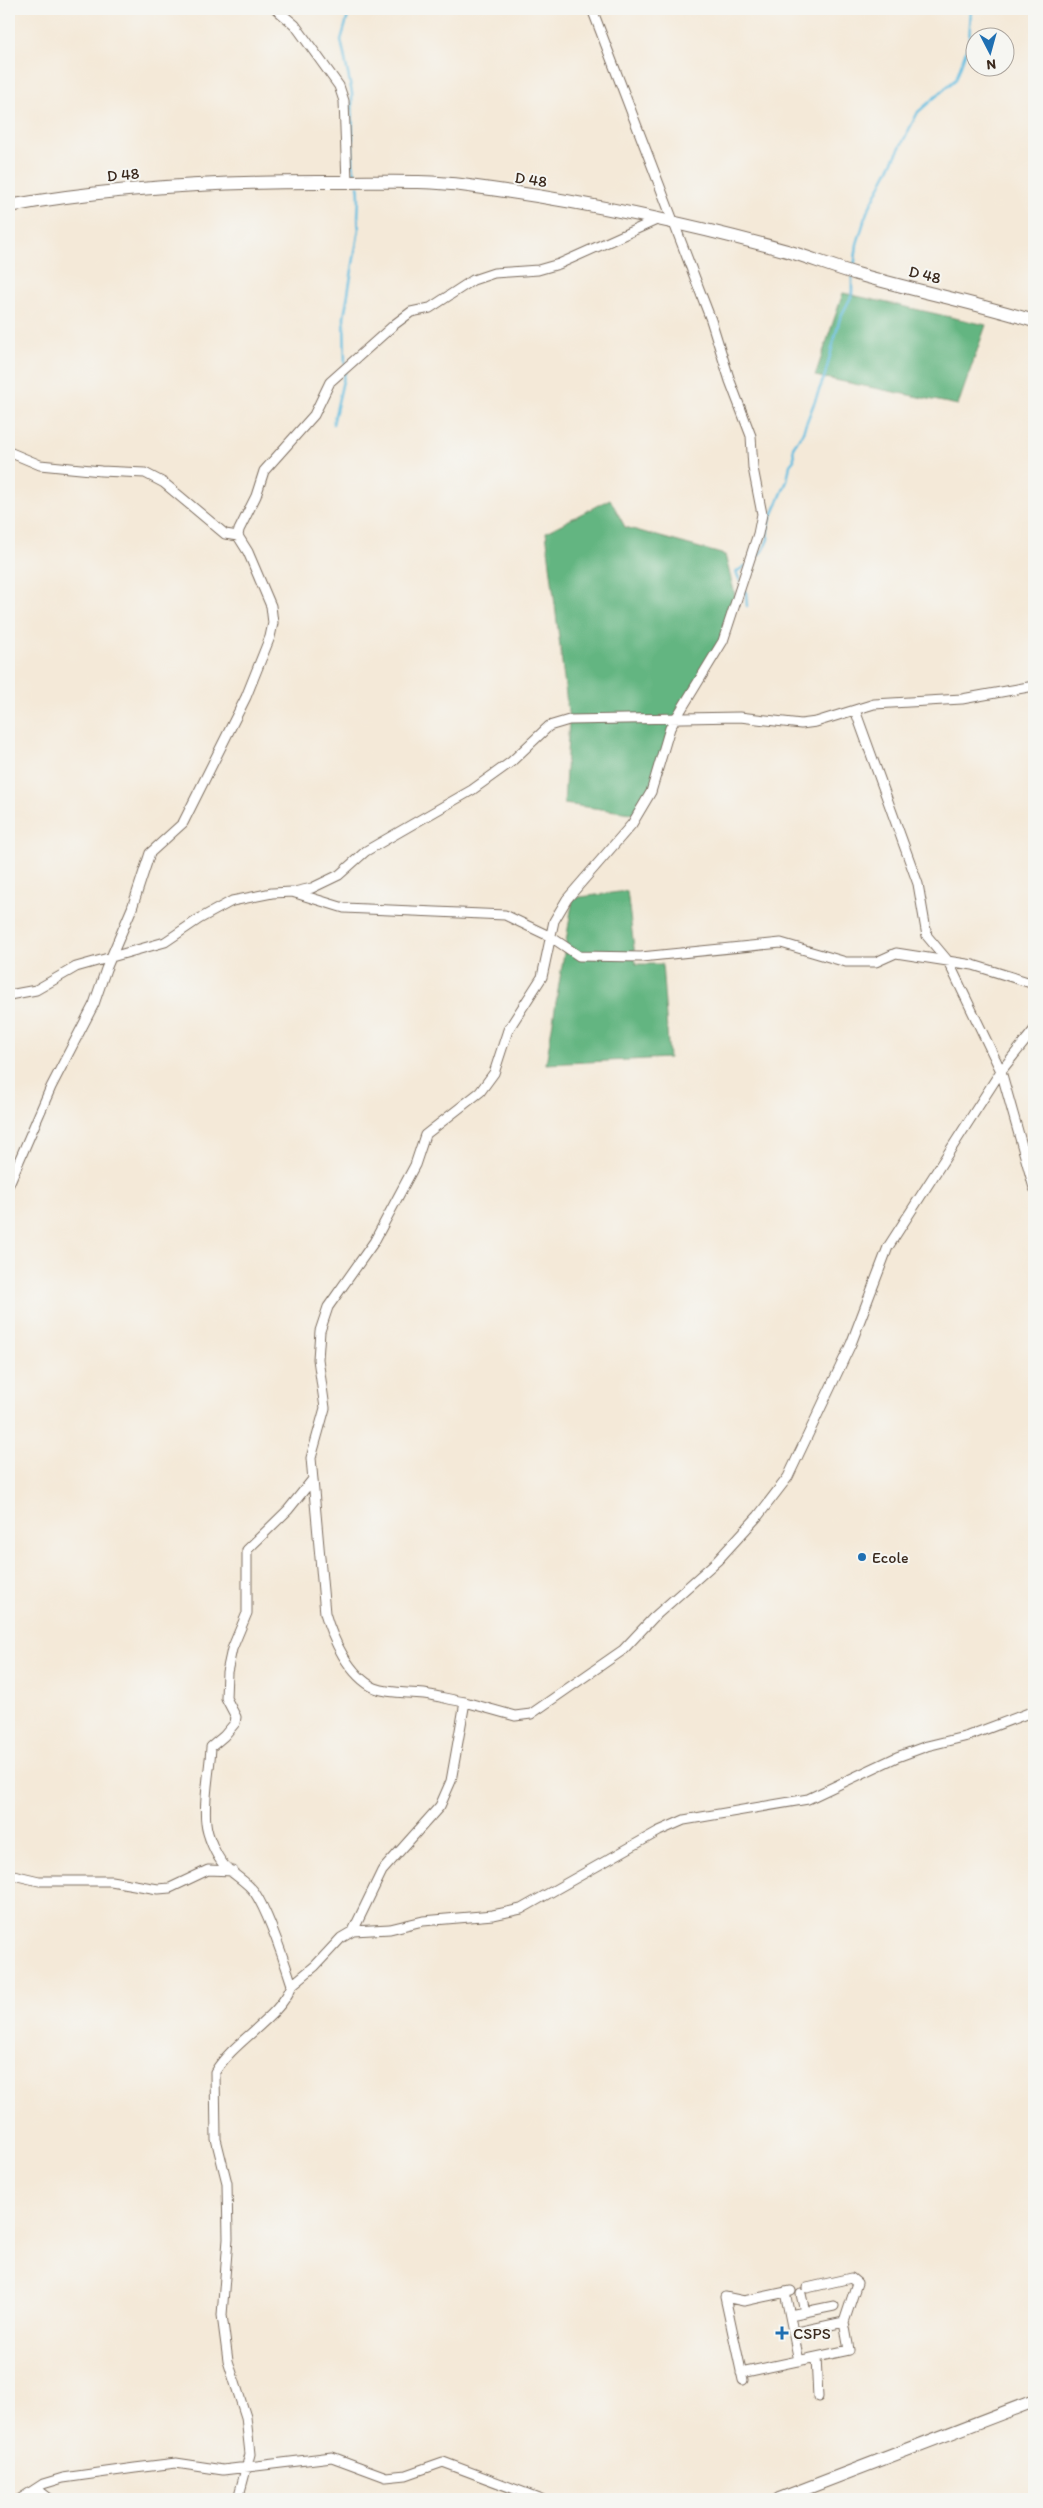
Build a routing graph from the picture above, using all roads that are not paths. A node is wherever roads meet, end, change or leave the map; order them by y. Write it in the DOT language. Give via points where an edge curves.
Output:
graph roads {
  1 [pos="276,9"];
  2 [pos="592,9"];
  3 [pos="347,182"];
  4 [pos="9,206"];
  5 [pos="659,219"];
  6 [pos="672,222"];
  7 [pos="1034,321"];
  8 [pos="9,452"];
  9 [pos="238,536"];
  10 [pos="1034,686"];
  11 [pos="854,710"];
  12 [pos="675,719"];
  13 [pos="292,892"];
  14 [pos="551,937"];
  15 [pos="111,956"];
  16 [pos="948,961"];
  17 [pos="1034,984"];
  18 [pos="9,995"];
  19 [pos="1034,1030"];
  20 [pos="1001,1071"];
  21 [pos="9,1184"];
  22 [pos="1034,1188"];
  23 [pos="313,1479"];
  24 [pos="465,1702"];
  25 [pos="1034,1711"];
  26 [pos="233,1870"];
  27 [pos="9,1874"];
  28 [pos="353,1931"];
  29 [pos="292,1985"];
  30 [pos="834,2306"];
  31 [pos="804,2312"];
  32 [pos="790,2315"];
  33 [pos="844,2322"];
  34 [pos="793,2333"];
  35 [pos="816,2358"];
  36 [pos="799,2361"];
  37 [pos="818,2397"];
  38 [pos="1034,2401"];
  39 [pos="246,2467"];
  40 [pos="37,2489"];
  41 [pos="20,2499"];
  42 [pos="50,2499"];
  43 [pos="238,2499"];
  44 [pos="541,2499"];
  45 [pos="779,2499"];
  1 -- 3 [label="street" via="295,25 339,86 344,101"];
  2 -- 6 [label="street"];
  3 -- 4 [label="street, D 48" via="211,183 85,194"];
  3 -- 5 [label="street, D 48" via="467,185"];
  5 -- 6 [label="street, D 48"];
  5 -- 9 [label="street" via="559,264 538,270 494,273 473,280 448,298 430,308 411,312 395,324 330,382 314,415 264,471"];
  6 -- 7 [label="street, D 48"];
  6 -- 12 [label="street" via="711,320 751,436 762,514 723,641"];
  8 -- 9 [label="street" via="40,465 145,473 164,483 225,534"];
  9 -- 15 [label="street" via="271,606 273,623 270,637 246,697 183,823 150,853 132,908"];
  10 -- 11 [label="street" via="962,698 874,704"];
  11 -- 12 [label="street" via="801,724 740,717"];
  11 -- 16 [label="street" via="918,884 927,936"];
  12 -- 13 [label="street" via="568,720 549,726 511,762 472,790 366,851 339,875 312,888"];
  12 -- 14 [label="street" via="651,792 632,824 567,898 554,920"];
  13 -- 14 [label="street" via="344,908 505,915"];
  13 -- 15 [label="street" via="232,902 198,919 165,942"];
  14 -- 16 [label="street" via="579,956 641,958 781,943 846,962 876,962 896,953"];
  14 -- 23 [label="street" via="542,977 508,1030 494,1073 480,1092 424,1135 415,1165 374,1242 328,1308 320,1331 318,1359 325,1408 311,1458"];
  15 -- 18 [label="street" via="76,967 36,990"];
  15 -- 21 [label="street" via="94,1004 51,1088"];
  16 -- 17 [label="street" via="973,965"];
  16 -- 20 [label="street"];
  19 -- 20 [label="street"];
  20 -- 22 [label="street"];
  20 -- 24 [label="street" via="888,1247 851,1344 788,1477 758,1516 623,1650 531,1714 515,1716"];
  23 -- 24 [label="street" via="325,1613 343,1658 373,1687 392,1693 423,1694"];
  23 -- 26 [label="street" via="288,1510 247,1550 247,1613 232,1649 227,1672 226,1698 236,1717 235,1723 211,1747 206,1823 224,1865"];
  24 -- 28 [label="street" via="451,1781 440,1806 382,1871"];
  25 -- 28 [label="street" via="968,1736 897,1757 808,1799 684,1820 521,1909 493,1916"];
  26 -- 27 [label="street" via="208,1870 170,1888 158,1889 112,1881 39,1881"];
  26 -- 29 [label="street" via="254,1892 263,1908"];
  28 -- 29 [label="street" via="341,1938"];
  29 -- 39 [label="street" via="289,1993 215,2072 216,2139 227,2183 228,2239 222,2315 228,2361 246,2417 250,2454"];
  30 -- 31 [label="street"];
  31 -- 32 [label="street"];
  31 -- 33 [label="street" via="804,2291 851,2278 857,2282"];
  32 -- 34 [label="street"];
  32 -- 36 [label="street" via="788,2291 744,2301 725,2297 742,2376"];
  33 -- 34 [label="street"];
  33 -- 35 [label="street" via="849,2350"];
  34 -- 36 [label="street"];
  35 -- 36 [label="street"];
  35 -- 37 [label="street"];
  38 -- 45 [label="street"];
  39 -- 40 [label="street" via="223,2470 176,2463 64,2478"];
  39 -- 43 [label="street"];
  39 -- 44 [label="street" via="332,2457 386,2477 406,2475 443,2462"];
  40 -- 41 [label="street"];
  40 -- 42 [label="street"];
}
